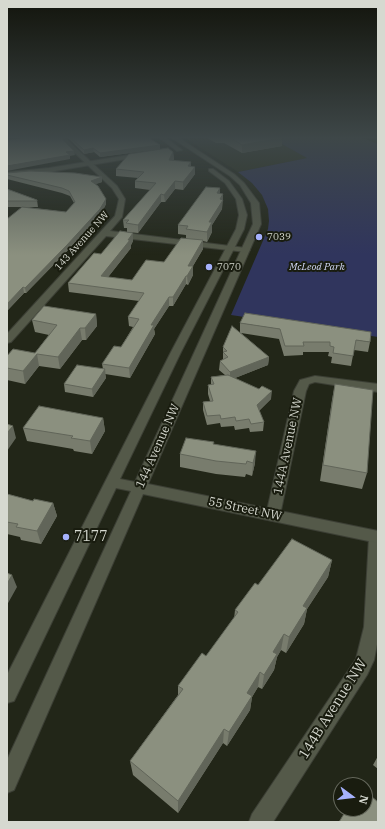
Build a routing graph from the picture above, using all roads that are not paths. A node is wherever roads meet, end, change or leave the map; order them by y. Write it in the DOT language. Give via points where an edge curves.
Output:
graph roads {
  1 [pos="104,177"];
  2 [pos="220,177"];
  3 [pos="234,177"];
  4 [pos="104,233"];
  5 [pos="230,248"];
  6 [pos="246,250"];
  7 [pos="7,340"];
  8 [pos="378,388"];
  9 [pos="112,482"];
  10 [pos="139,488"];
  11 [pos="273,515"];
  12 [pos="377,537"];
  13 [pos="7,694"];
  14 [pos="7,783"];
  15 [pos="260,822"];
  1 -- 4 [label="street, 143 Avenue NW" via="115,187 122,199 120,213"];
  2 -- 5 [label="street, 144 Avenue NW" via="237,194 242,204 242,219"];
  3 -- 6 [label="street, 144 Avenue NW" via="246,188 256,208 257,224"];
  4 -- 5 [label="street"];
  4 -- 7 [label="street, 143 Avenue NW"];
  5 -- 6 [label="street"];
  5 -- 9 [label="street, 144 Avenue NW"];
  6 -- 10 [label="street, 144 Avenue NW"];
  8 -- 11 [label="street, 144A Avenue NW" via="322,379 304,382"];
  9 -- 10 [label="street, 55 Street NW"];
  9 -- 13 [label="street, 144 Avenue NW"];
  10 -- 11 [label="street, 55 Street NW"];
  10 -- 14 [label="street, 144 Avenue NW"];
  11 -- 12 [label="street, 55 Street NW"];
  12 -- 15 [label="street, 144B Avenue NW" via="372,627 365,660"];
}
